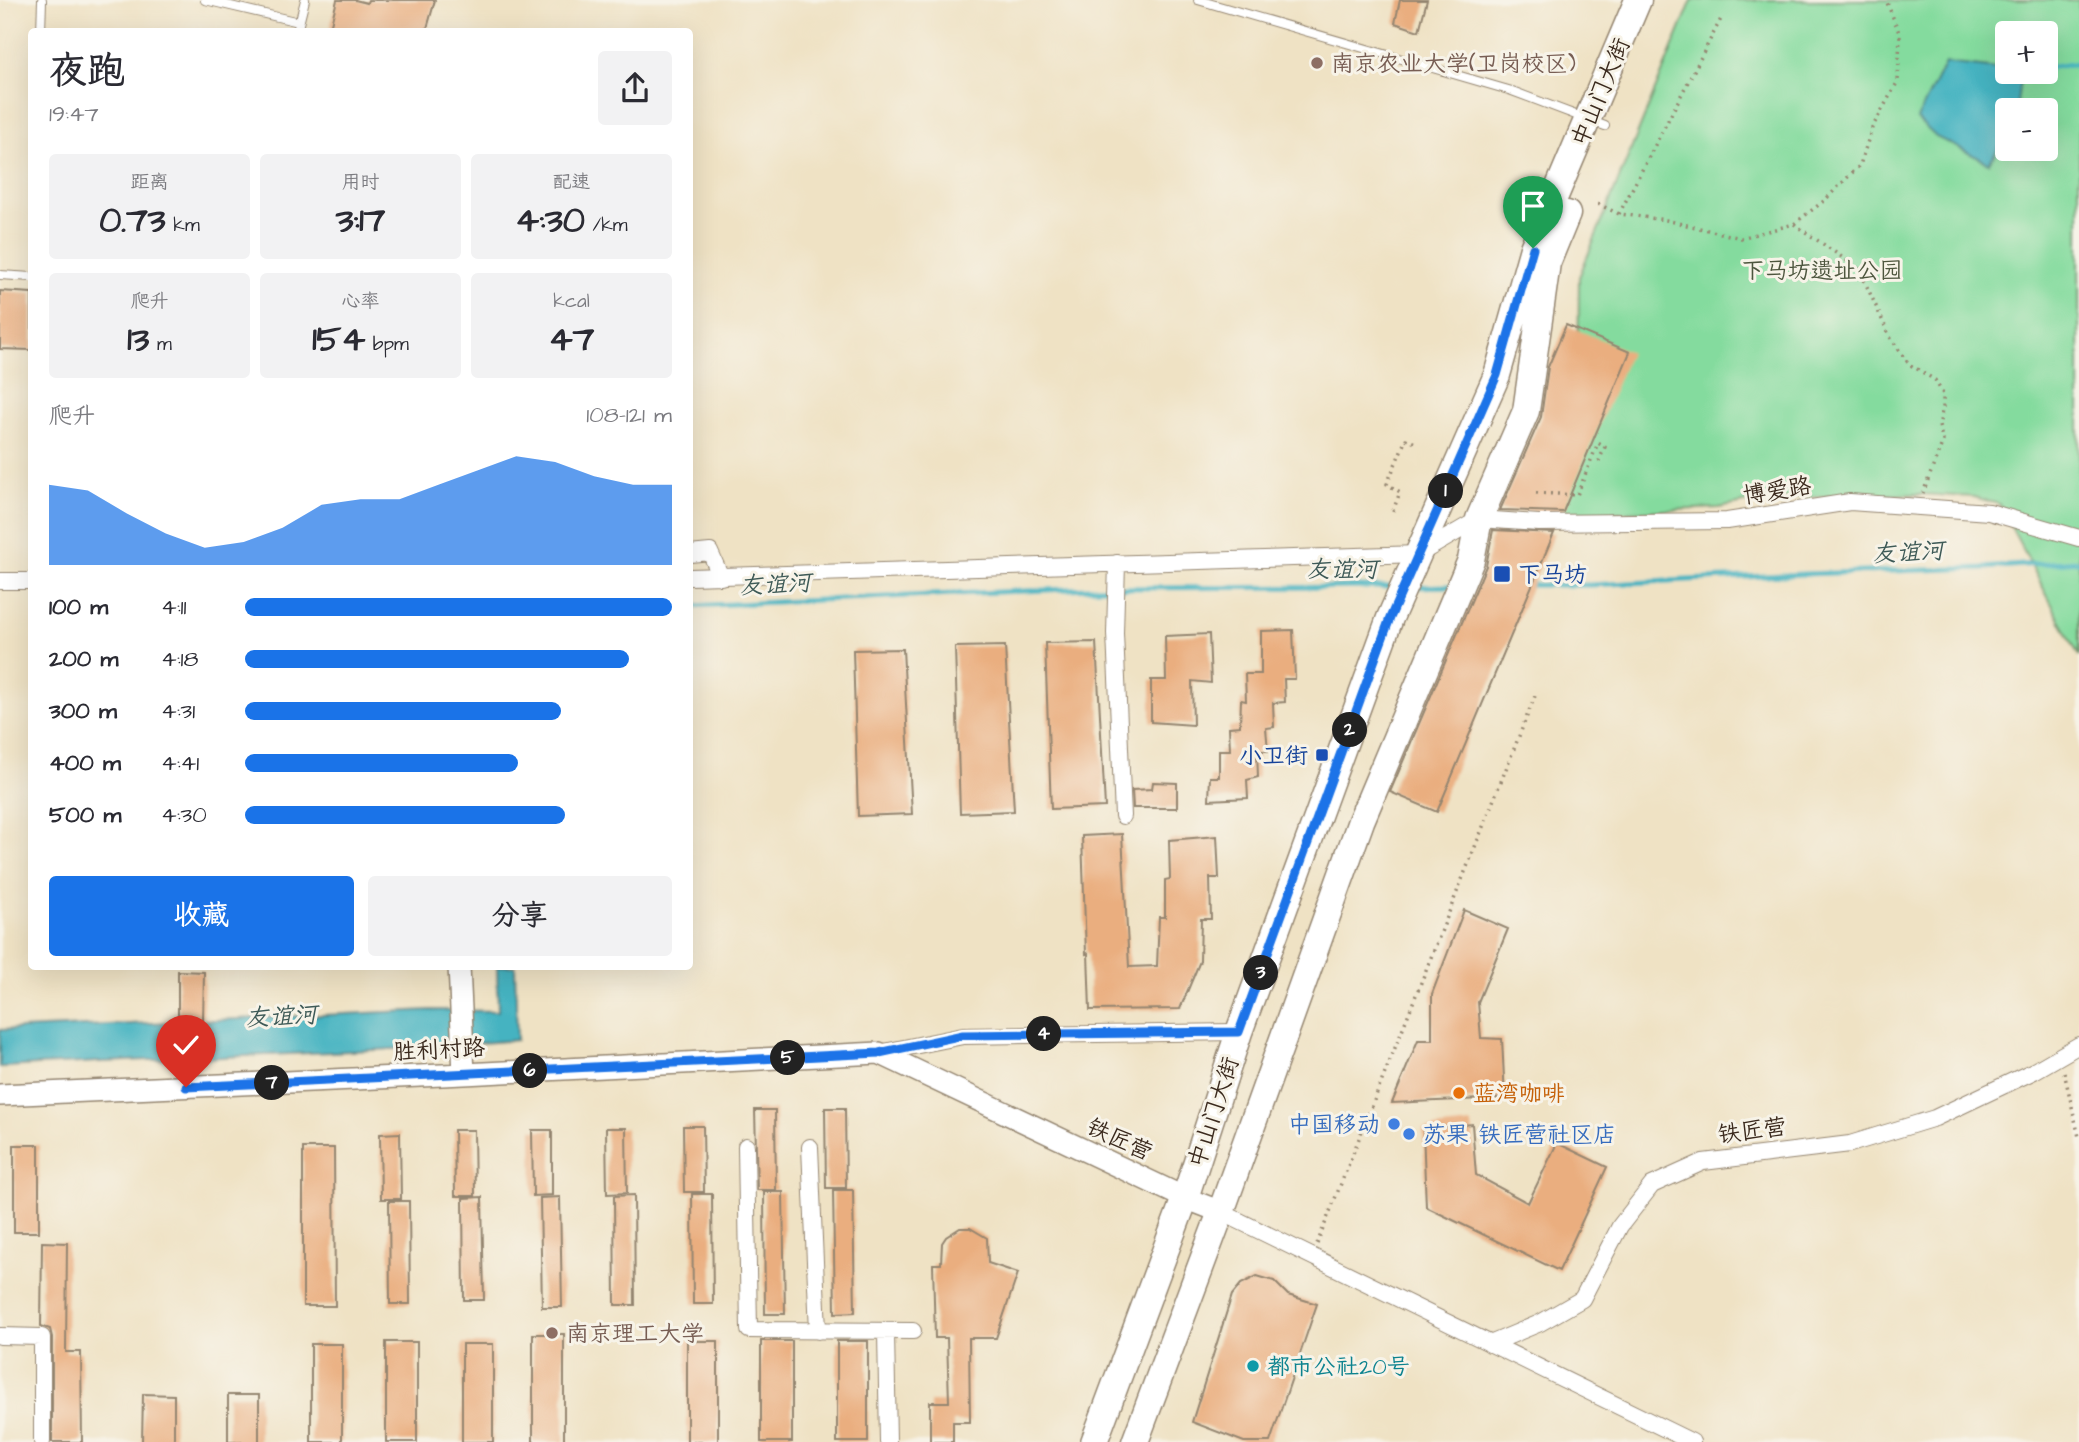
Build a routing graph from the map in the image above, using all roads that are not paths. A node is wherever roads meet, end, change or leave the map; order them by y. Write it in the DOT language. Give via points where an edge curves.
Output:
graph roads {
  1 [pos="42,0"];
  2 [pos="205,0"];
  3 [pos="305,0"];
  4 [pos="1198,0"];
  5 [pos="1638,0"];
  6 [pos="1657,0"];
  7 [pos="299,22"];
  8 [pos="41,28"];
  9 [pos="298,28"];
  10 [pos="1597,123"];
  11 [pos="0,275"];
  12 [pos="28,277"];
  13 [pos="1479,519"];
  14 [pos="2079,538"];
  15 [pos="693,554"];
  16 [pos="1419,554"];
  17 [pos="1117,570"];
  18 [pos="693,577"];
  19 [pos="721,577"];
  20 [pos="0,581"];
  21 [pos="28,581"];
  22 [pos="1123,816"];
  23 [pos="459,970"];
  24 [pos="1239,1032"];
  25 [pos="2079,1045"];
  26 [pos="879,1053"];
  27 [pos="464,1074"];
  28 [pos="0,1095"];
  29 [pos="746,1146"];
  30 [pos="810,1147"];
  31 [pos="1185,1198"];
  32 [pos="1221,1212"];
  33 [pos="818,1331"];
  34 [pos="913,1331"];
  35 [pos="886,1332"];
  36 [pos="0,1336"];
  37 [pos="1490,1344"];
  38 [pos="42,1442"];
  39 [pos="888,1442"];
  40 [pos="1094,1442"];
  41 [pos="1135,1442"];
  42 [pos="1692,1442"];
  1 -- 8 [label="lane"];
  2 -- 7 [label="lane"];
  3 -- 7 [label="lane"];
  4 -- 10 [label="lane" via="1512,92"];
  5 -- 10 [label="main road, 中山门大街"];
  6 -- 10 [label="main road, 中山门大街"];
  7 -- 9 [label="lane"];
  10 -- 13 [label="main road, 中山门大街" via="1547,263 1526,411"];
  10 -- 16 [label="main road, 中山门大街" via="1533,248 1497,375"];
  11 -- 12 [label="lane"];
  13 -- 14 [label="street, 博爱路" via="1539,523 1727,521 1850,502 1989,512"];
  13 -- 16 [label="street"];
  13 -- 32 [label="main road, 中山门大街" via="1471,560 1361,821"];
  15 -- 19 [label="street" via="710,552"];
  16 -- 17 [label="street"];
  16 -- 24 [label="main road, 中山门大街" via="1390,618"];
  17 -- 19 [label="street"];
  17 -- 22 [label="street" via="1115,633"];
  18 -- 19 [label="street"];
  20 -- 21 [label="street"];
  23 -- 27 [label="street"];
  24 -- 26 [label="street" via="963,1035"];
  24 -- 31 [label="main road, 中山门大街"];
  25 -- 37 [label="street, 铁匠营" via="1934,1118 1850,1144 1703,1162 1652,1185 1620,1227 1582,1299"];
  26 -- 27 [label="street, 胜利村路"];
  26 -- 31 [label="street, 铁匠营"];
  27 -- 28 [label="street, 胜利村路"];
  29 -- 33 [label="street" via="749,1330"];
  30 -- 33 [label="street"];
  31 -- 32 [label="street, 铁匠营"];
  31 -- 40 [label="main road, 中山门大街"];
  32 -- 37 [label="street, 铁匠营"];
  32 -- 41 [label="main road, 中山门大街"];
  33 -- 35 [label="street"];
  34 -- 35 [label="street"];
  35 -- 39 [label="street"];
  36 -- 38 [label="street" via="42,1337"];
  37 -- 42 [label="street, 铁匠营"];
}
